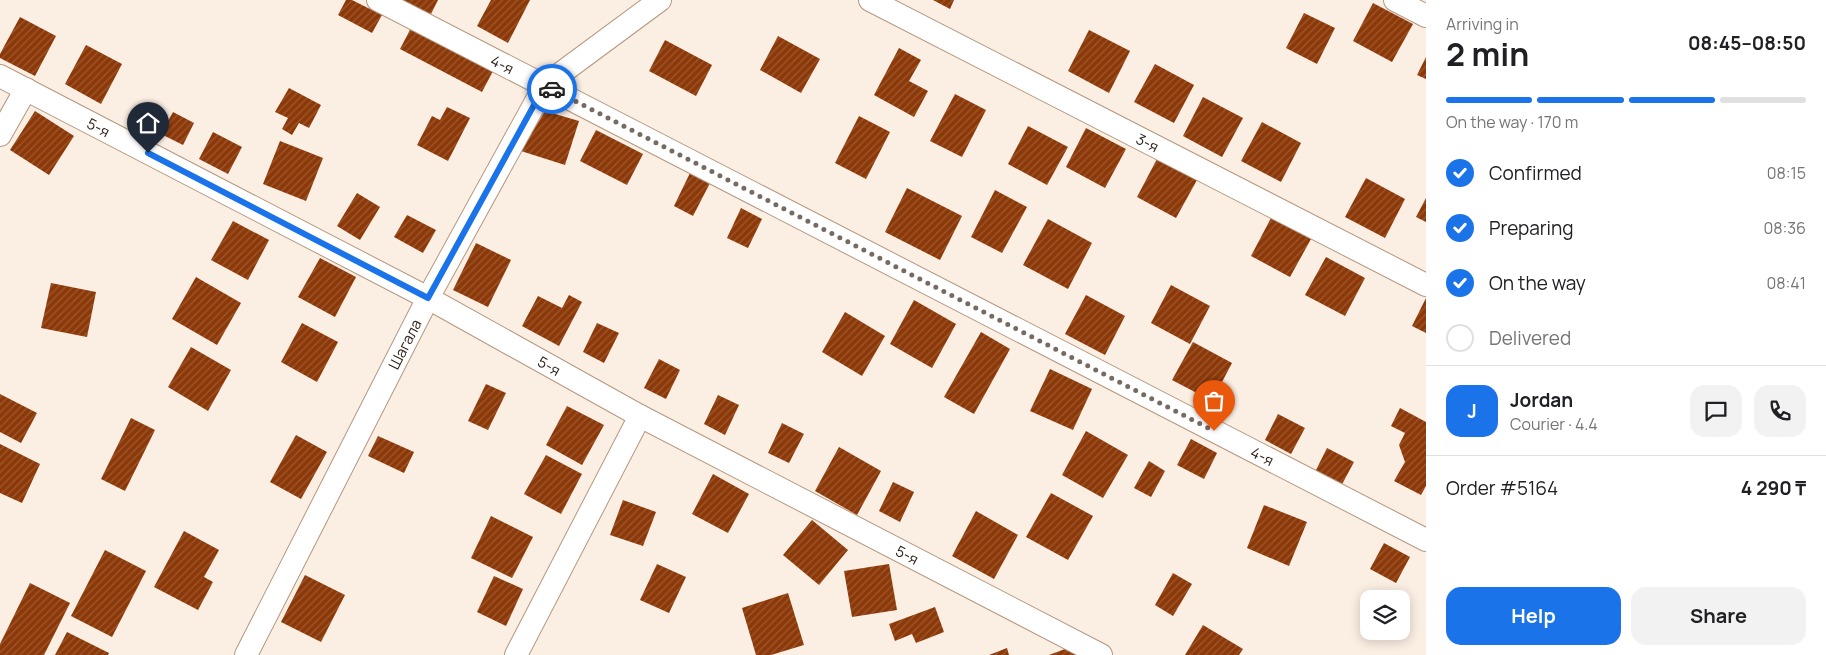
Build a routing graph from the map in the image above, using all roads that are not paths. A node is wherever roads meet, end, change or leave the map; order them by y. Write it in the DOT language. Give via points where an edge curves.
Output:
graph roads {
  1 [pos="378,0"];
  2 [pos="660,0"];
  3 [pos="870,0"];
  4 [pos="1395,0"];
  5 [pos="1426,16"];
  6 [pos="0,76"];
  7 [pos="545,85"];
  8 [pos="26,89"];
  9 [pos="0,135"];
  10 [pos="1426,285"];
  11 [pos="428,298"];
  12 [pos="640,416"];
  13 [pos="1426,540"];
  14 [pos="246,655"];
  15 [pos="516,655"];
  16 [pos="1100,655"];
  1 -- 7 [label="street, 4-я"];
  2 -- 7 [label="street, Шагала"];
  3 -- 10 [label="street, 3-я"];
  4 -- 5 [label="street"];
  6 -- 8 [label="street, 5-я"];
  7 -- 11 [label="street, Шагала"];
  7 -- 13 [label="street, 4-я"];
  8 -- 9 [label="street"];
  8 -- 11 [label="street, 5-я"];
  11 -- 12 [label="street, 5-я"];
  11 -- 14 [label="street, Шагала"];
  12 -- 15 [label="street"];
  12 -- 16 [label="street, 5-я"];
}
